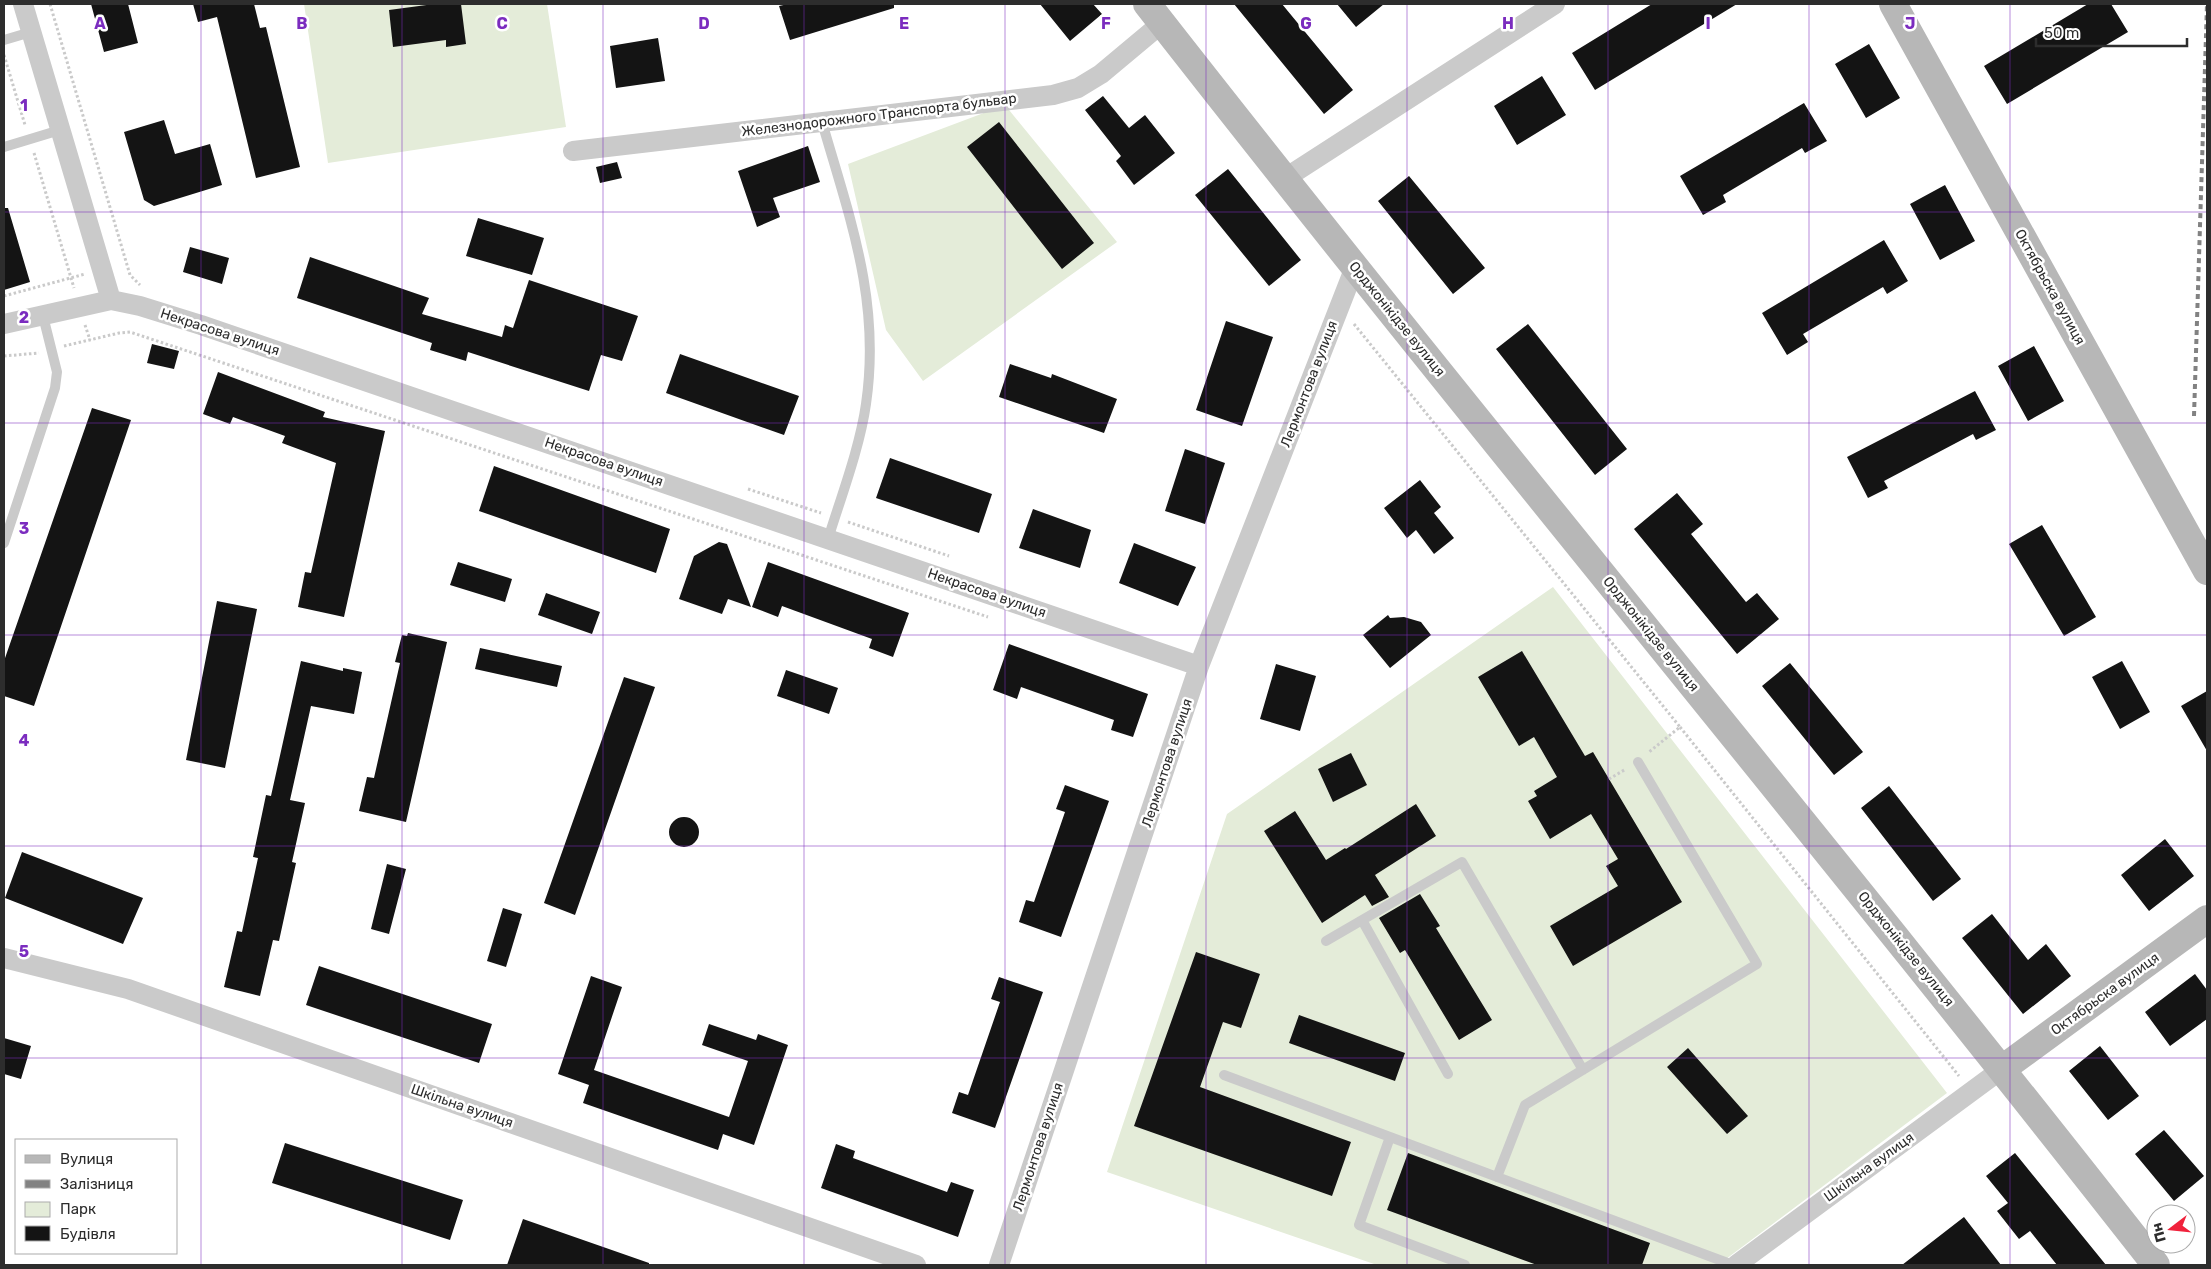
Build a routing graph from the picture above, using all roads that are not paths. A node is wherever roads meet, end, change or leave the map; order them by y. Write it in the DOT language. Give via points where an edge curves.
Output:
graph roads {
  1 [pos="23,4"];
  2 [pos="1554,4"];
  3 [pos="1893,4"];
  4 [pos="1154,13"];
  5 [pos="31,32"];
  6 [pos="4,40"];
  7 [pos="822,122"];
  8 [pos="60,130"];
  9 [pos="4,147"];
  10 [pos="574,151"];
  11 [pos="1284,179"];
  12 [pos="1355,267"];
  13 [pos="111,300"];
  14 [pos="43,316"];
  15 [pos="4,324"];
  16 [pos="828,539"];
  17 [pos="4,543"];
  18 [pos="2207,571"];
  19 [pos="1199,666"];
  20 [pos="1638,762"];
  21 [pos="2207,919"];
  22 [pos="1362,920"];
  23 [pos="1326,942"];
  24 [pos="4,958"];
  25 [pos="2002,1069"];
  26 [pos="1584,1070"];
  27 [pos="1448,1074"];
  28 [pos="1224,1075"];
  29 [pos="1390,1137"];
  30 [pos="1497,1177"];
  31 [pos="916,1265"];
  32 [pos="999,1265"];
  33 [pos="1465,1265"];
  34 [pos="1734,1265"];
  35 [pos="2156,1265"];
  1 -- 5 [label="street"];
  2 -- 11 [label="street"];
  3 -- 18 [label="main road, Октябрьска вулиця"];
  4 -- 7 [label="street, Железнодорожного Транспорта бульвар" via="1102,74 1078,88 1052,95"];
  4 -- 11 [label="main road, Орджонікідзе вулиця"];
  5 -- 6 [label="lane"];
  5 -- 8 [label="street"];
  7 -- 10 [label="street, Железнодорожного Транспорта бульвар"];
  7 -- 16 [label="lane" via="860,256 871,356 866,406"];
  8 -- 9 [label="lane"];
  8 -- 13 [label="street"];
  11 -- 12 [label="main road, Орджонікідзе вулиця"];
  12 -- 19 [label="street, Лермонтова вулиця"];
  12 -- 25 [label="main road, Орджонікідзе вулиця"];
  13 -- 14 [label="street, Некрасова вулиця"];
  13 -- 16 [label="street, Некрасова вулиця" via="210,328"];
  14 -- 15 [label="street, Некрасова вулиця"];
  14 -- 17 [label="lane" via="58,372"];
  16 -- 19 [label="street, Некрасова вулиця"];
  19 -- 32 [label="street, Лермонтова вулиця"];
  20 -- 26 [label="lane" via="1757,964"];
  21 -- 25 [label="main road, Октябрьска вулиця"];
  22 -- 23 [label="lane"];
  22 -- 26 [label="lane" via="1462,862"];
  22 -- 27 [label="lane"];
  24 -- 31 [label="street, Шкільна вулиця" via="128,989"];
  25 -- 34 [label="street, Шкільна вулиця"];
  25 -- 35 [label="main road, Орджонікідзе вулиця"];
  26 -- 30 [label="lane" via="1525,1106"];
  28 -- 29 [label="lane"];
  29 -- 30 [label="lane"];
  29 -- 33 [label="lane" via="1359,1225"];
  30 -- 34 [label="lane"];
}
